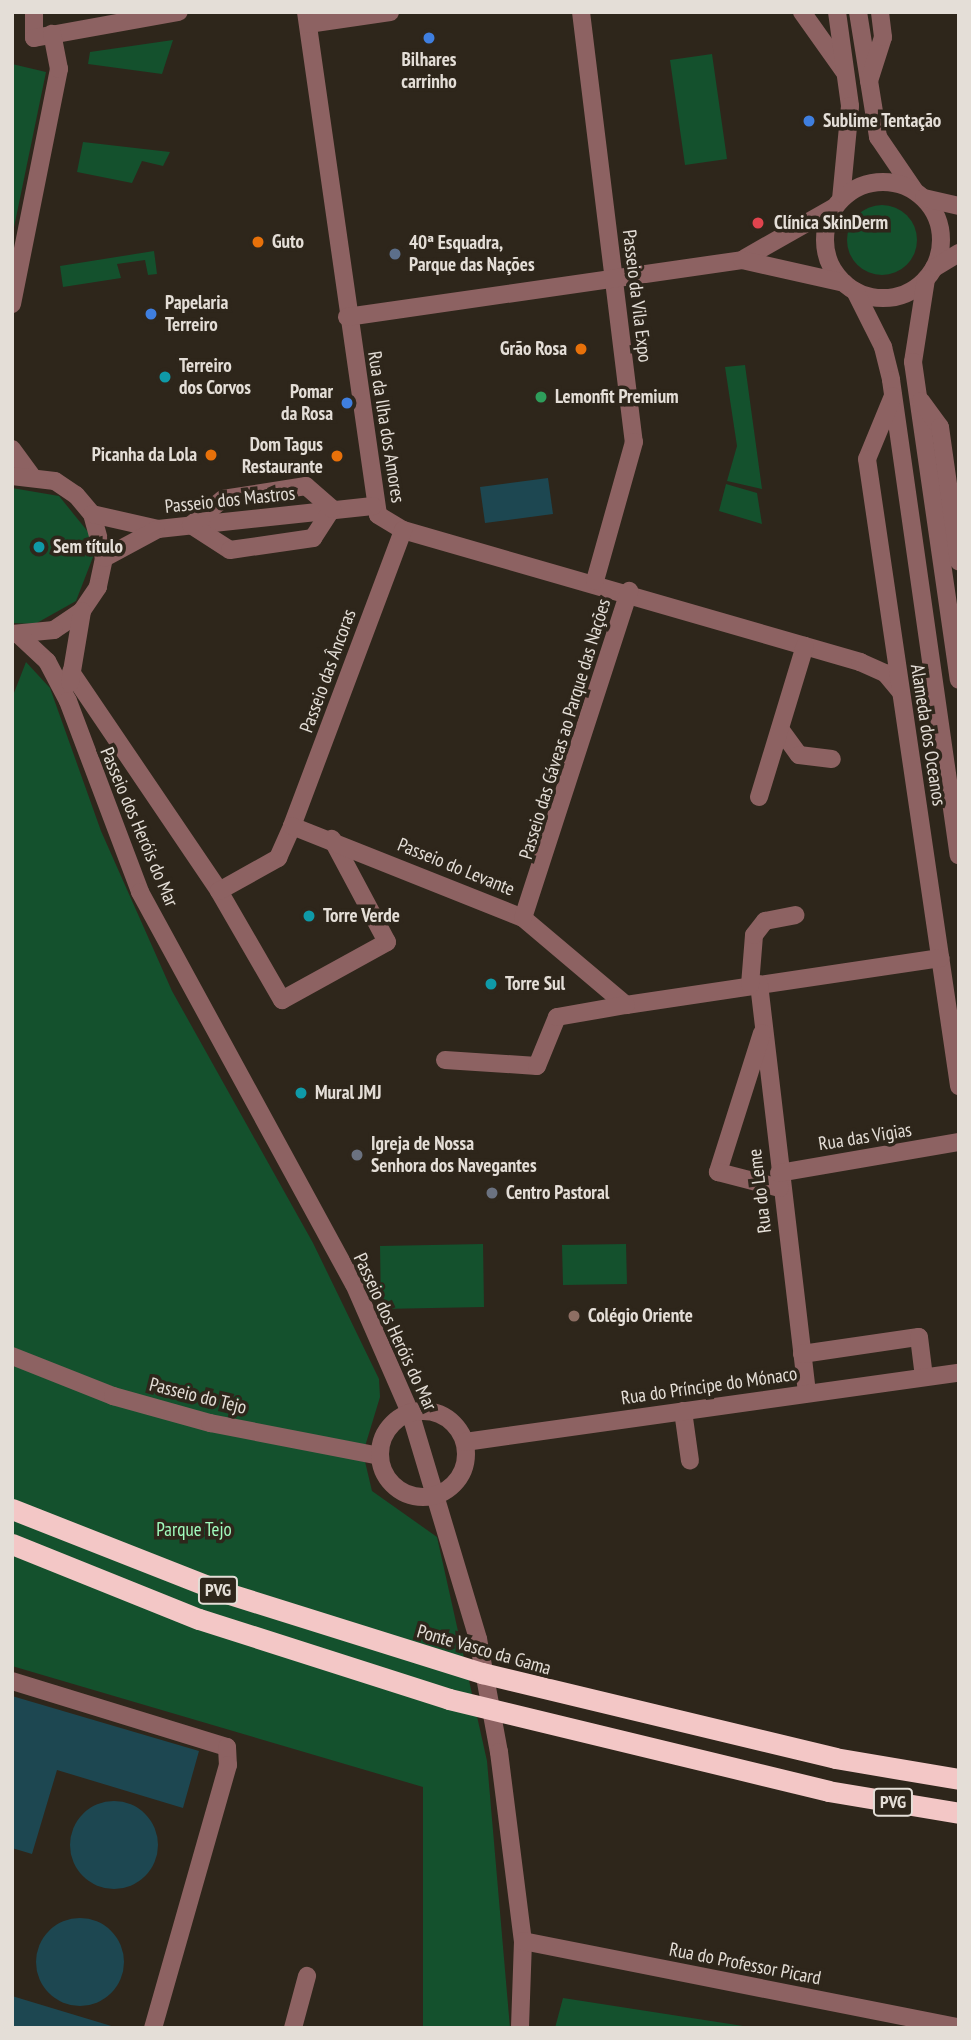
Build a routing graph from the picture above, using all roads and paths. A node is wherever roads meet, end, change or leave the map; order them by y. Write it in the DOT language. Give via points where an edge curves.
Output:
graph roads {
  1 [pos="34,12"];
  2 [pos="179,12"];
  3 [pos="390,12"];
  4 [pos="581,12"];
  5 [pos="802,12"];
  6 [pos="837,12"];
  7 [pos="858,12"];
  8 [pos="880,12"];
  9 [pos="307,18"];
  10 [pos="52,34"];
  11 [pos="846,72"];
  12 [pos="868,84"];
  13 [pos="919,194"];
  14 [pos="837,204"];
  15 [pos="959,206"];
  16 [pos="959,253"];
  17 [pos="742,260"];
  18 [pos="930,274"];
  19 [pos="614,278"];
  20 [pos="849,287"];
  21 [pos="12,304"];
  22 [pos="347,317"];
  23 [pos="893,396"];
  24 [pos="918,397"];
  25 [pos="12,449"];
  26 [pos="31,475"];
  27 [pos="12,476"];
  28 [pos="373,506"];
  29 [pos="332,509"];
  30 [pos="93,513"];
  31 [pos="191,525"];
  32 [pos="158,529"];
  33 [pos="403,530"];
  34 [pos="957,530"];
  35 [pos="104,558"];
  36 [pos="959,562"];
  37 [pos="595,581"];
  38 [pos="629,591"];
  39 [pos="82,611"];
  40 [pos="16,635"];
  41 [pos="892,636"];
  42 [pos="806,646"];
  43 [pos="860,662"];
  44 [pos="71,672"];
  45 [pos="959,680"];
  46 [pos="900,691"];
  47 [pos="68,701"];
  48 [pos="780,729"];
  49 [pos="832,759"];
  50 [pos="760,797"];
  51 [pos="292,825"];
  52 [pos="332,839"];
  53 [pos="959,855"];
  54 [pos="219,891"];
  55 [pos="795,915"];
  56 [pos="523,918"];
  57 [pos="941,958"];
  58 [pos="754,984"];
  59 [pos="626,1006"];
  60 [pos="764,1026"];
  61 [pos="445,1059"];
  62 [pos="959,1086"];
  63 [pos="959,1142"];
  64 [pos="780,1180"];
  65 [pos="802,1354"];
  66 [pos="12,1356"];
  67 [pos="959,1373"];
  68 [pos="924,1377"];
  69 [pos="807,1393"];
  70 [pos="683,1411"];
  71 [pos="410,1412"];
  72 [pos="465,1442"];
  73 [pos="380,1456"];
  74 [pos="690,1461"];
  75 [pos="439,1495"];
  76 [pos="12,1509"];
  77 [pos="12,1544"];
  78 [pos="12,1681"];
  79 [pos="959,1779"];
  80 [pos="959,1813"];
  81 [pos="523,1941"];
  82 [pos="307,1976"];
  83 [pos="959,2027"];
  84 [pos="152,2028"];
  85 [pos="293,2028"];
  86 [pos="520,2028"];
  1 -- 10 [label="street" via="34,38"];
  2 -- 10 [label="street"];
  3 -- 9 [label="street"];
  4 -- 19 [label="street, Passeio da Vila Expo"];
  5 -- 11 [label="street"];
  6 -- 11 [label="street"];
  7 -- 12 [label="street"];
  8 -- 12 [label="street" via="883,37"];
  9 -- 22 [label="street, Rua da Ilha dos Amores"];
  10 -- 21 [label="street" via="59,69"];
  11 -- 14 [label="street" via="851,135"];
  12 -- 13 [label="street" via="883,150"];
  13 -- 14 [label="street" via="870,183"];
  13 -- 15 [label="street"];
  13 -- 18 [label="street" via="941,231"];
  14 -- 17 [label="street"];
  14 -- 20 [label="street" via="826,253"];
  16 -- 18 [label="street"];
  17 -- 19 [label="street"];
  17 -- 20 [label="street"];
  18 -- 20 [label="street" via="892,297"];
  18 -- 24 [label="street, Alameda dos Oceanos" via="913,344"];
  19 -- 22 [label="street"];
  19 -- 37 [label="street, Passeio da Vila Expo" via="634,442"];
  20 -- 23 [label="street, Alameda dos Oceanos" via="883,347"];
  22 -- 28 [label="street, Rua da Ilha dos Amores"];
  23 -- 41 [label="street, Alameda dos Oceanos" via="866,452"];
  23 -- 53 [label="street, Alameda dos Oceanos"];
  24 -- 34 [label="street" via="940,427"];
  24 -- 45 [label="street, Alameda dos Oceanos"];
  25 -- 26 [label="street"];
  26 -- 27 [label="street"];
  26 -- 30 [label="street" via="73,492"];
  28 -- 29 [label="street, Passeio dos Mastros"];
  28 -- 33 [label="street, Rua da Ilha dos Amores"];
  29 -- 31 [label="street, Passeio dos Mastros"];
  29 -- 31 [label="street" via="306,486 222,499"];
  29 -- 31 [label="street" via="313,538 230,550"];
  30 -- 32 [label="street, Passeio dos Mastros"];
  30 -- 35 [label="street"];
  31 -- 32 [label="street, Passeio dos Mastros"];
  32 -- 35 [label="street"];
  33 -- 37 [label="street, Rua da Ilha dos Amores"];
  33 -- 51 [label="street, Passeio das Âncoras"];
  34 -- 36 [label="street"];
  35 -- 39 [label="street" via="98,587"];
  37 -- 38 [label="street, Rua da Ilha dos Amores"];
  38 -- 42 [label="street, Rua da Ilha dos Amores"];
  38 -- 56 [label="street, Passeio das Gáveas ao Parque das Nações"];
  39 -- 40 [label="street" via="54,630"];
  39 -- 44 [label="street"];
  40 -- 47 [label="street, Passeio dos Heróis do Mar" via="47,661"];
  41 -- 43 [label="street" via="885,655"];
  41 -- 46 [label="street, Alameda dos Oceanos"];
  42 -- 43 [label="street, Rua da Ilha dos Amores"];
  42 -- 48 [label="street"];
  43 -- 46 [label="street, Rua da Ilha dos Amores" via="886,673"];
  44 -- 47 [label="street"];
  44 -- 54 [label="street"];
  46 -- 57 [label="street, Alameda dos Oceanos"];
  47 -- 71 [label="street, Passeio dos Heróis do Mar" via="140,892 354,1284"];
  48 -- 49 [label="street" via="799,755"];
  48 -- 50 [label="street"];
  51 -- 52 [label="street, Passeio do Levante"];
  51 -- 54 [label="street" via="278,858"];
  52 -- 54 [label="street" via="387,942 282,1000"];
  52 -- 56 [label="street, Passeio do Levante"];
  55 -- 58 [label="street, Rua do Leme" via="765,921 754,936"];
  56 -- 59 [label="street, Passeio do Levante"];
  57 -- 58 [label="street"];
  57 -- 62 [label="street, Alameda dos Oceanos"];
  58 -- 59 [label="street"];
  58 -- 60 [label="street, Rua do Leme"];
  59 -- 61 [label="street" via="557,1017 547,1030 537,1066"];
  60 -- 64 [label="street, Rua do Leme"];
  60 -- 64 [label="street" via="718,1172"];
  63 -- 64 [label="street, Rua das Vigias"];
  64 -- 65 [label="street, Rua do Leme"];
  65 -- 68 [label="street" via="919,1337"];
  65 -- 69 [label="street, Rua do Leme"];
  66 -- 73 [label="street, Passeio do Tejo" via="113,1396 210,1423"];
  67 -- 68 [label="street, Rua do Príncipe do Mónaco"];
  68 -- 69 [label="street, Rua do Príncipe do Mónaco"];
  69 -- 70 [label="street, Rua do Príncipe do Mónaco"];
  70 -- 72 [label="street, Rua do Príncipe do Mónaco"];
  70 -- 74 [label="street"];
  71 -- 72 [label="street" via="446,1418"];
  71 -- 73 [label="street" via="390,1427"];
  71 -- 75 [label="street, Passeio dos Heróis do Mar"];
  72 -- 75 [label="street" via="461,1475"];
  73 -- 75 [label="street" via="386,1477 402,1492"];
  75 -- 81 [label="street, Passeio dos Heróis do Mar" via="478,1639 506,1795"];
  76 -- 79 [label="highway, Ponte Vasco da Gama / PVG, bridge" via="220,1591 415,1654 728,1736"];
  77 -- 80 [label="highway, PVG, bridge" via="199,1619 419,1690 720,1768"];
  78 -- 84 [label="street" via="227,1747 228,1765"];
  81 -- 83 [label="street, Rua do Professor Picard"];
  81 -- 86 [label="street, Passeio dos Heróis do Mar"];
  82 -- 85 [label="street"];
}
